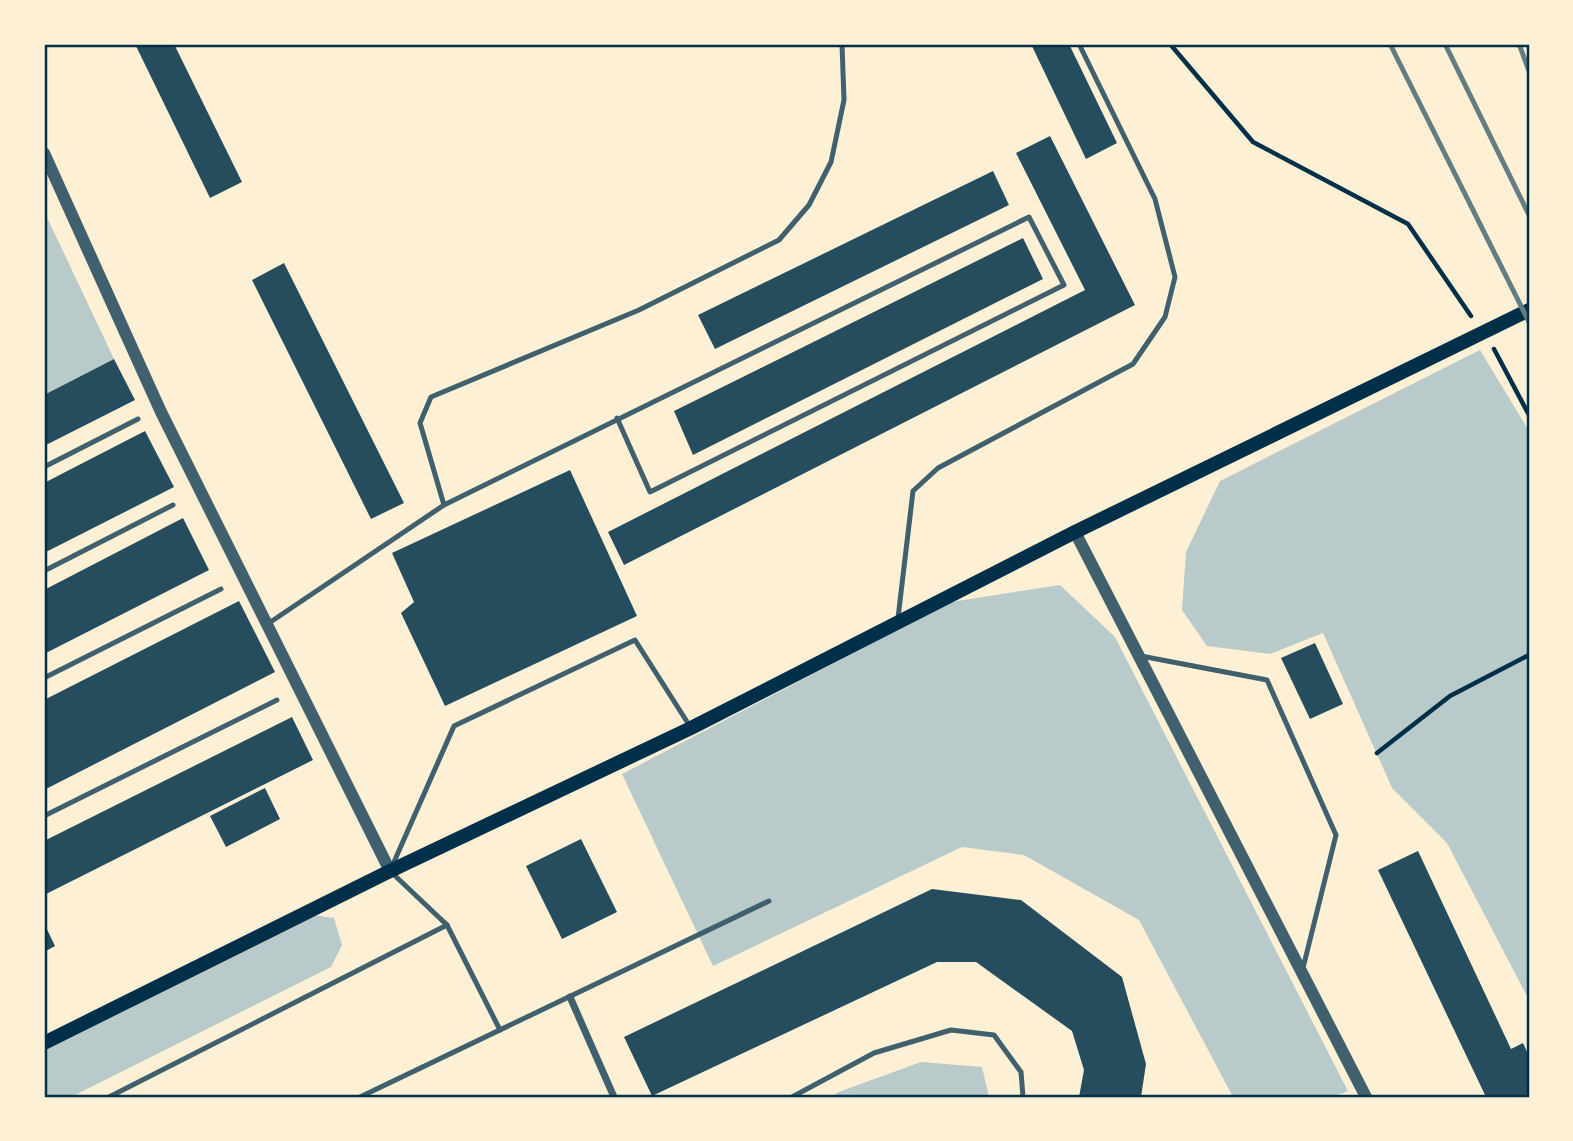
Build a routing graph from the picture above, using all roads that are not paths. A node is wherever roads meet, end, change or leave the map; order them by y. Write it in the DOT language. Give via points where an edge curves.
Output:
graph roads {
  1 [pos="842,44"];
  2 [pos="1079,44"];
  3 [pos="45,159"];
  4 [pos="1529,310"];
  5 [pos="617,418"];
  6 [pos="138,419"];
  7 [pos="44,467"];
  8 [pos="173,505"];
  9 [pos="444,505"];
  10 [pos="1075,532"];
  11 [pos="44,571"];
  12 [pos="221,589"];
  13 [pos="898,621"];
  14 [pos="269,624"];
  15 [pos="1140,656"];
  16 [pos="44,678"];
  17 [pos="277,700"];
  18 [pos="691,728"];
  19 [pos="44,816"];
  20 [pos="390,871"];
  21 [pos="769,901"];
  22 [pos="447,925"];
  23 [pos="1303,971"];
  24 [pos="570,997"];
  25 [pos="500,1030"];
  26 [pos="44,1043"];
  27 [pos="109,1097"];
  28 [pos="360,1097"];
  29 [pos="614,1097"];
  30 [pos="792,1097"];
  31 [pos="1023,1097"];
  32 [pos="1366,1097"];
  1 -- 9 [label="lane" via="844,100 831,162 809,205 779,240 639,310 431,397 420,423"];
  2 -- 13 [label="lane" via="1155,200 1175,277 1165,317 1133,364 938,468 913,491"];
  3 -- 14 [label="street" via="161,412"];
  4 -- 10 [label="main road"];
  5 -- 5 [label="lane" via="1029,217 1064,285 650,492"];
  5 -- 9 [label="lane"];
  6 -- 7 [label="lane"];
  8 -- 11 [label="lane"];
  9 -- 14 [label="lane"];
  10 -- 13 [label="main road"];
  10 -- 15 [label="street"];
  12 -- 16 [label="lane"];
  13 -- 18 [label="main road"];
  14 -- 20 [label="street"];
  15 -- 23 [label="street"];
  15 -- 23 [label="lane" via="1267,680 1336,835"];
  17 -- 19 [label="lane"];
  18 -- 20 [label="main road"];
  18 -- 20 [label="lane" via="635,640 454,726"];
  20 -- 22 [label="lane"];
  20 -- 26 [label="main road"];
  21 -- 24 [label="lane"];
  22 -- 25 [label="lane"];
  22 -- 27 [label="lane"];
  23 -- 32 [label="street"];
  24 -- 25 [label="lane"];
  24 -- 29 [label="street"];
  25 -- 28 [label="lane"];
  30 -- 31 [label="lane" via="874,1053 951,1030 994,1035 1021,1072"];
}
